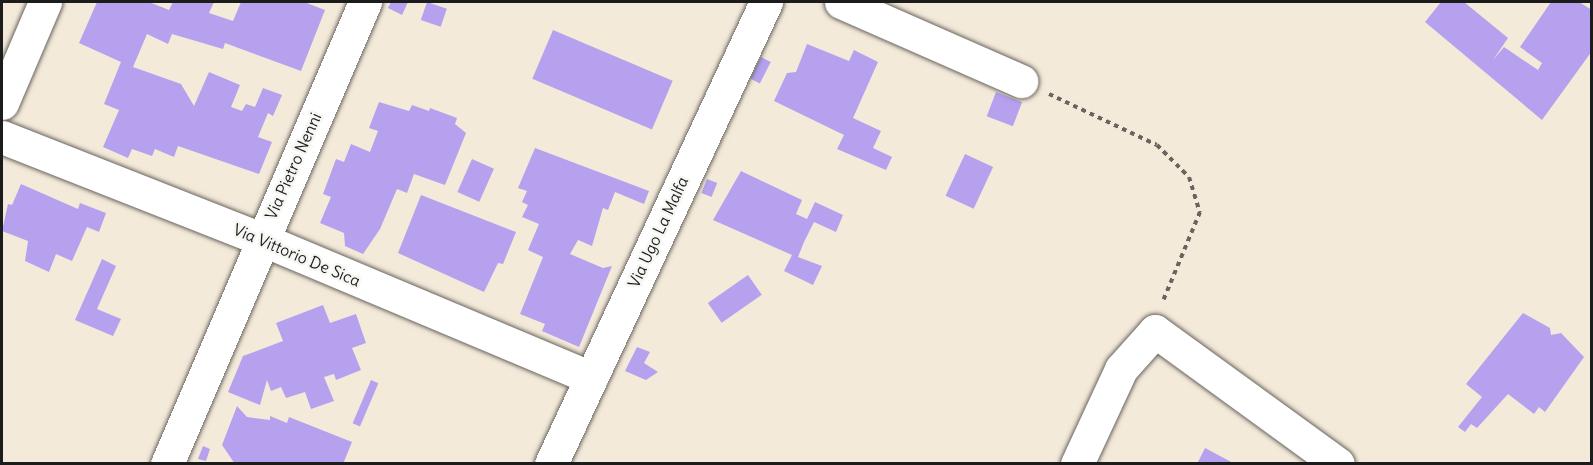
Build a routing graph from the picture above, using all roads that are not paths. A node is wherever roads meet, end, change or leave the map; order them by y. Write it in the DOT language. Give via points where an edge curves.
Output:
graph roads {
  1 [pos="45,2"];
  2 [pos="364,2"];
  3 [pos="766,2"];
  4 [pos="841,2"];
  5 [pos="1021,81"];
  6 [pos="2,103"];
  7 [pos="2,137"];
  8 [pos="261,239"];
  9 [pos="591,378"];
  10 [pos="167,464"];
  11 [pos="551,464"];
  12 [pos="1077,464"];
  13 [pos="1338,464"];
  1 -- 6 [label="street"];
  2 -- 8 [label="street, Via Pietro Nenni"];
  3 -- 9 [label="street, Via Ugo La Malfa"];
  4 -- 5 [label="street"];
  7 -- 8 [label="street, Via Vittorio De Sica"];
  8 -- 9 [label="street, Via Vittorio De Sica"];
  8 -- 10 [label="street, Via Pietro Nenni"];
  9 -- 11 [label="street, Via Ugo La Malfa"];
  12 -- 13 [label="street" via="1121,369 1155,331"];
}
